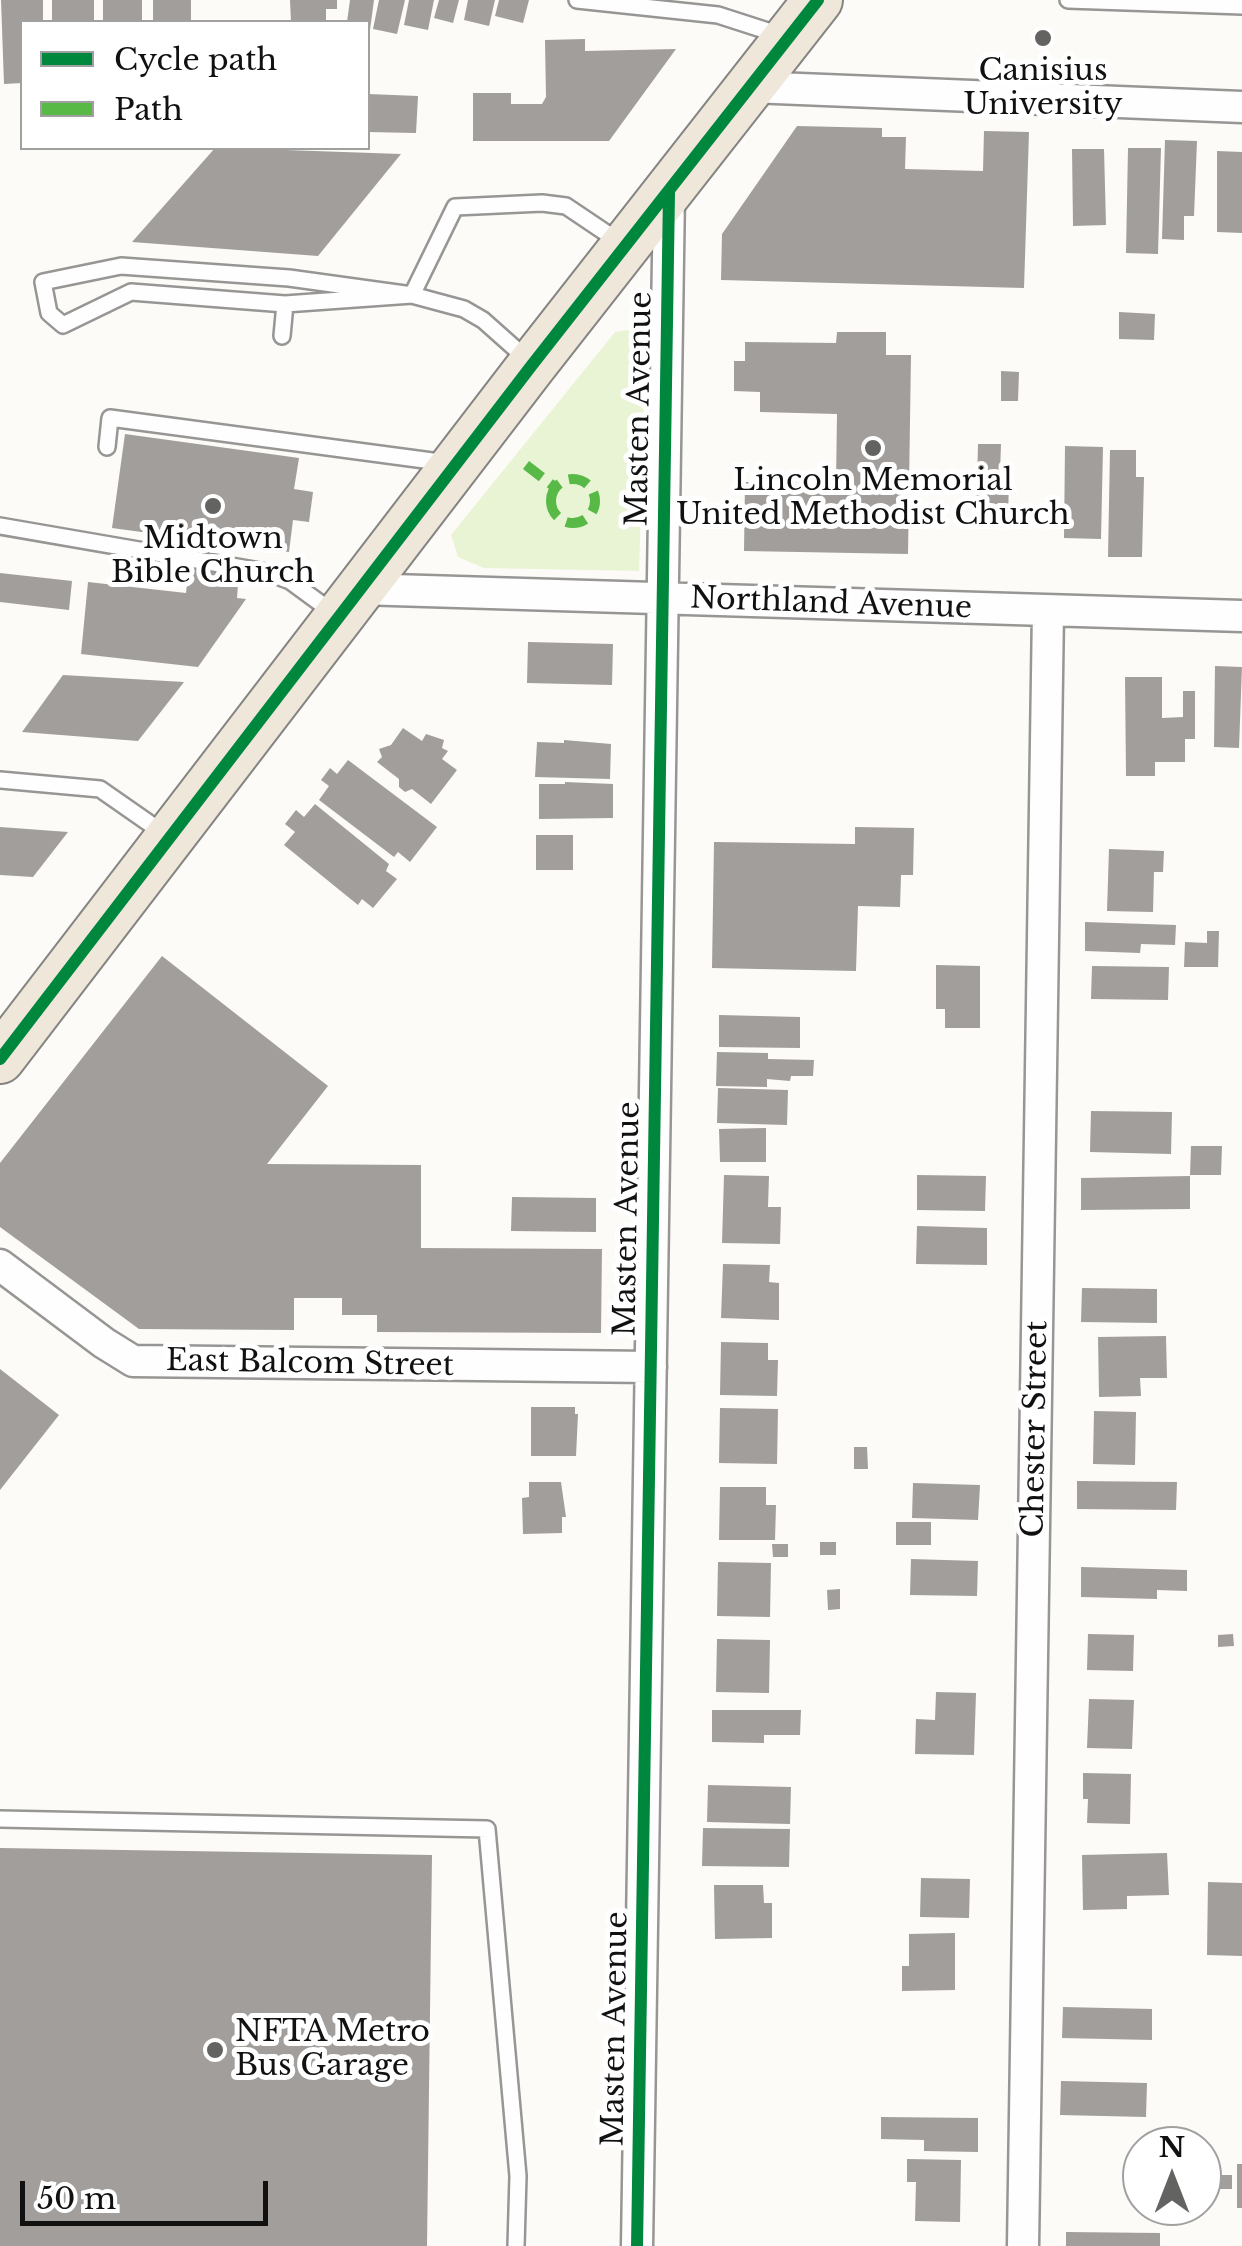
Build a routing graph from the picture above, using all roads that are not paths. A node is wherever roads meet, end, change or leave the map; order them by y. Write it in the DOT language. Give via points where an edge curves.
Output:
graph roads {
  1 [pos="577,0"];
  2 [pos="818,0"];
  3 [pos="1068,0"];
  4 [pos="1242,6"];
  5 [pos="789,38"];
  6 [pos="751,86"];
  7 [pos="1242,107"];
  8 [pos="669,193"];
  9 [pos="626,246"];
  10 [pos="412,296"];
  11 [pos="285,304"];
  12 [pos="282,336"];
  13 [pos="532,365"];
  14 [pos="107,447"];
  15 [pos="456,464"];
  16 [pos="0,526"];
  17 [pos="662,599"];
  18 [pos="349,603"];
  19 [pos="1048,611"];
  20 [pos="1242,616"];
  21 [pos="0,780"];
  22 [pos="170,838"];
  23 [pos="0,1059"];
  24 [pos="0,1265"];
  25 [pos="651,1367"];
  26 [pos="0,1819"];
  27 [pos="516,2246"];
  28 [pos="637,2246"];
  29 [pos="1023,2246"];
  1 -- 5 [label="lane" via="718,15"];
  2 -- 5 [label="main road"];
  3 -- 4 [label="lane"];
  5 -- 6 [label="main road"];
  6 -- 7 [label="street"];
  6 -- 8 [label="main road"];
  8 -- 9 [label="main road"];
  8 -- 17 [label="street, Masten Avenue"];
  9 -- 10 [label="lane" via="566,206 455,207"];
  9 -- 13 [label="main road"];
  10 -- 11 [label="lane"];
  10 -- 11 [label="lane" via="289,278 121,266 43,282 49,313 63,325 131,292"];
  10 -- 13 [label="lane" via="464,309"];
  11 -- 12 [label="lane"];
  13 -- 15 [label="main road"];
  14 -- 15 [label="lane" via="110,418"];
  15 -- 18 [label="main road"];
  16 -- 18 [label="lane" via="266,572"];
  17 -- 18 [label="street, Northland Avenue"];
  17 -- 19 [label="street, Northland Avenue"];
  17 -- 25 [label="street, Masten Avenue"];
  18 -- 22 [label="main road"];
  19 -- 20 [label="street, Northland Avenue"];
  19 -- 29 [label="street, Chester Street"];
  21 -- 22 [label="lane" via="100,789"];
  22 -- 23 [label="main road"];
  24 -- 25 [label="street, East Balcom Street" via="133,1361"];
  25 -- 28 [label="street, Masten Avenue"];
  26 -- 27 [label="lane" via="486,1829 518,2176"];
}
